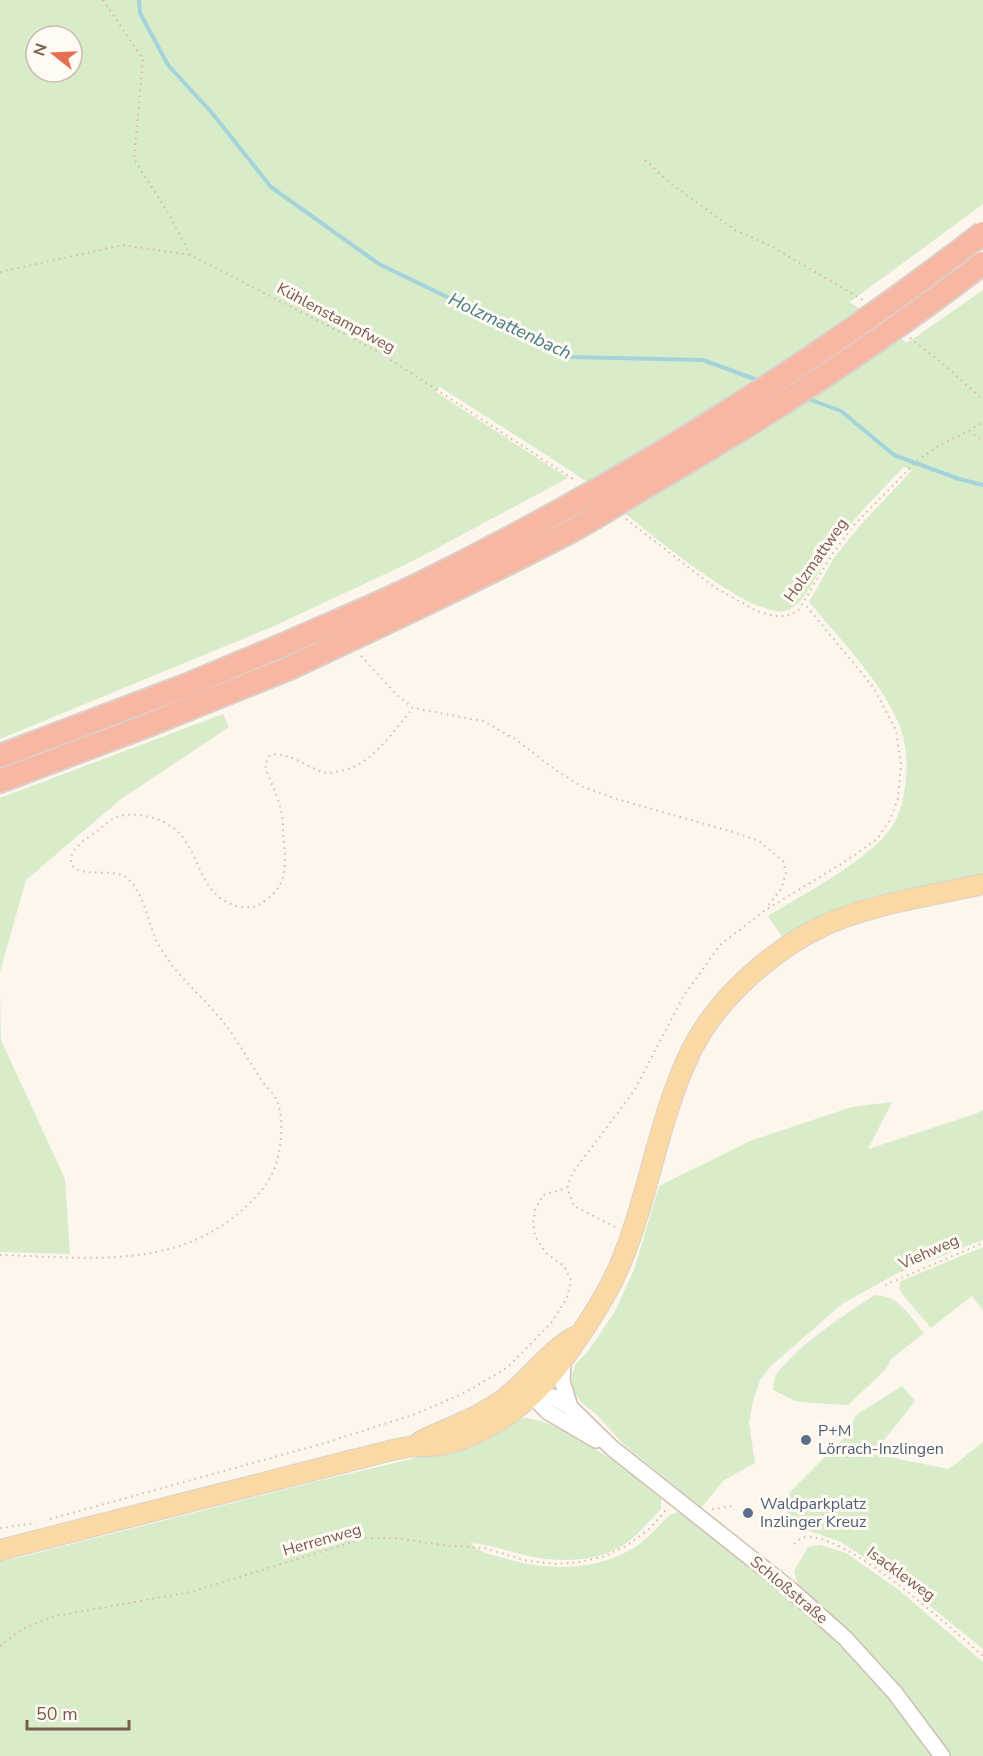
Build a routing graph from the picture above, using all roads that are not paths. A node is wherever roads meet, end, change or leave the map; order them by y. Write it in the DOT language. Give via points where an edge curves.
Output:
graph roads {
  1 [pos="983,233"];
  2 [pos="983,263"];
  3 [pos="0,756"];
  4 [pos="0,781"];
  5 [pos="983,884"];
  6 [pos="582,1332"];
  7 [pos="563,1362"];
  8 [pos="531,1395"];
  9 [pos="504,1399"];
  10 [pos="570,1407"];
  11 [pos="408,1447"];
  12 [pos="612,1448"];
  13 [pos="0,1550"];
  14 [pos="942,1756"];
  1 -- 3 [label="highway, bridge" via="828,345 696,431 569,506 423,583 283,645"];
  2 -- 4 [label="highway, bridge" via="837,368 581,525 292,667"];
  5 -- 6 [label="main road" via="851,914 820,927 756,970 731,995 687,1060 631,1235 612,1283"];
  6 -- 7 [label="main road"];
  6 -- 9 [label="main road" via="558,1347"];
  7 -- 8 [label="main road"];
  7 -- 10 [label="street" via="562,1381"];
  8 -- 9 [label="main road"];
  8 -- 10 [label="street, Schloßstraße" via="553,1397"];
  8 -- 11 [label="main road" via="499,1421 462,1438 445,1444"];
  8 -- 12 [label="street, Schloßstraße" via="573,1428"];
  9 -- 11 [label="main road"];
  10 -- 12 [label="street, Schloßstraße"];
  11 -- 13 [label="main road"];
  12 -- 14 [label="street, Schloßstraße" via="790,1589 845,1638 895,1692"];
}
